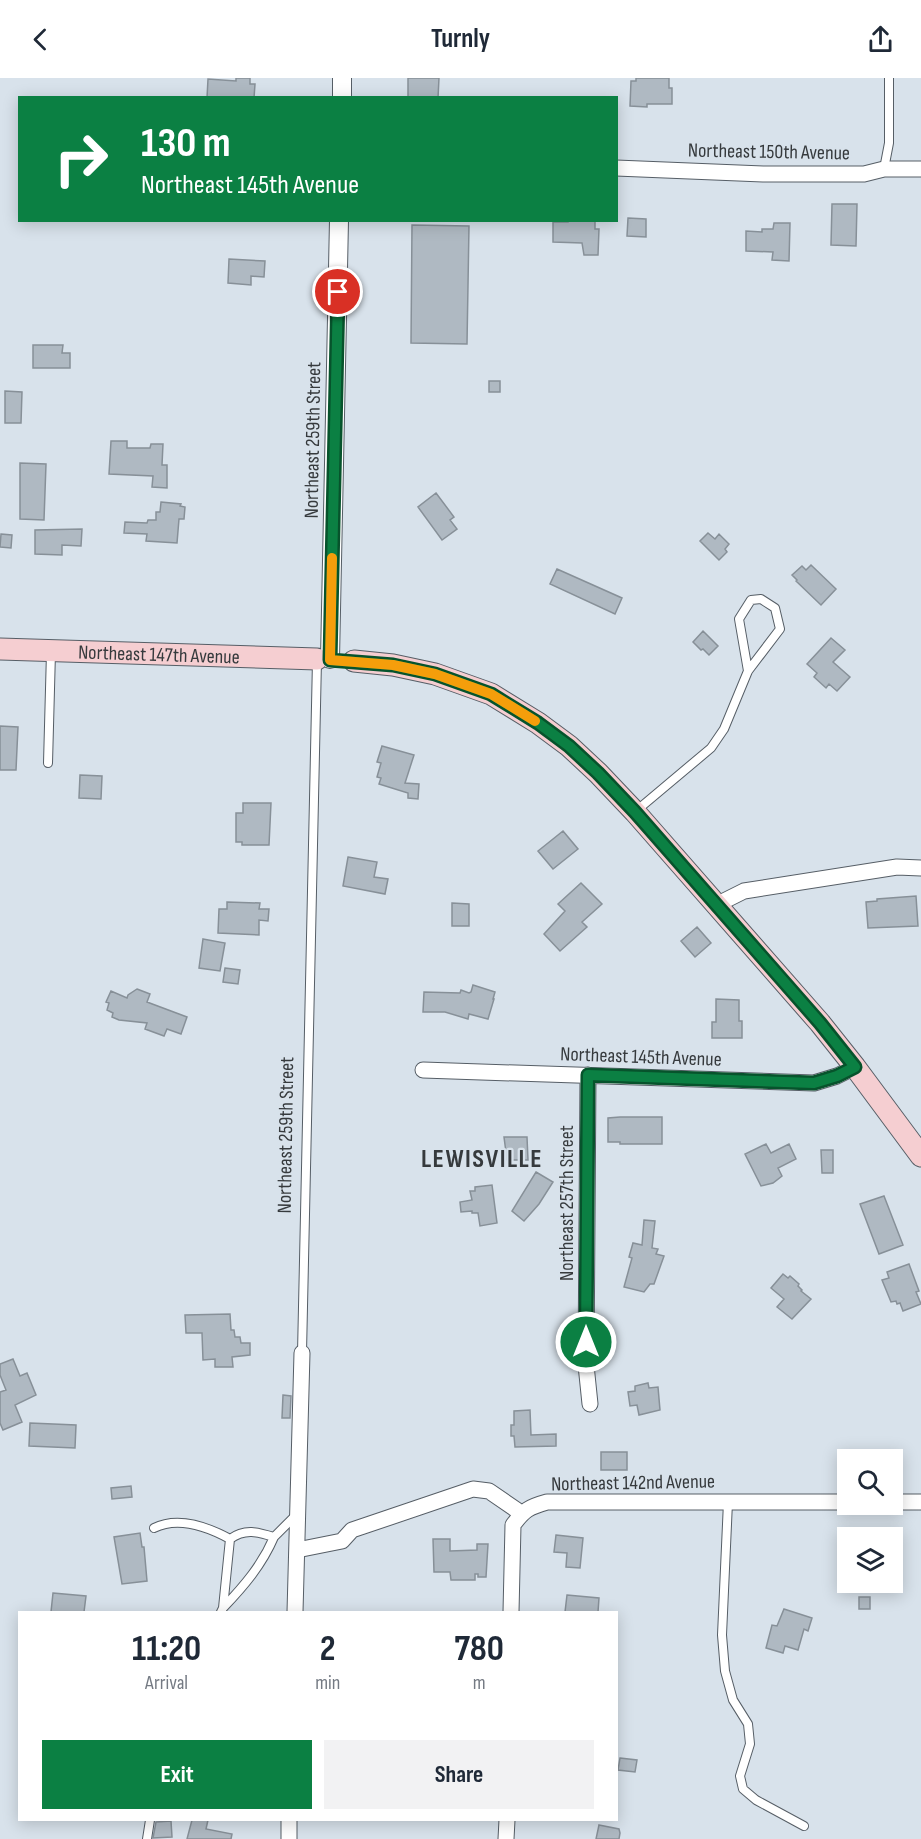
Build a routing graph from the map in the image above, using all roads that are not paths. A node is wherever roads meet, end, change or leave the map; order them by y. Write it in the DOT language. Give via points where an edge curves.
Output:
graph roads {
  1 [pos="342,78"];
  2 [pos="889,78"];
  3 [pos="342,96"];
  4 [pos="618,168"];
  5 [pos="884,169"];
  6 [pos="921,169"];
  7 [pos="339,222"];
  8 [pos="0,649"];
  9 [pos="51,651"];
  10 [pos="324,659"];
  11 [pos="354,661"];
  12 [pos="748,671"];
  13 [pos="48,763"];
  14 [pos="635,812"];
  15 [pos="921,868"];
  16 [pos="716,905"];
  17 [pos="855,1067"];
  18 [pos="423,1070"];
  19 [pos="588,1075"];
  20 [pos="921,1156"];
  21 [pos="302,1353"];
  22 [pos="590,1404"];
  23 [pos="728,1502"];
  24 [pos="837,1502"];
  25 [pos="903,1502"];
  26 [pos="921,1502"];
  27 [pos="298,1513"];
  28 [pos="522,1514"];
  29 [pos="154,1528"];
  30 [pos="273,1537"];
  31 [pos="230,1539"];
  32 [pos="297,1550"];
  33 [pos="222,1610"];
  34 [pos="295,1611"];
  35 [pos="511,1611"];
  36 [pos="150,1821"];
  37 [pos="289,1821"];
  38 [pos="507,1821"];
  39 [pos="804,1826"];
  40 [pos="147,1839"];
  41 [pos="289,1839"];
  42 [pos="506,1839"];
  1 -- 3 [label="street"];
  2 -- 5 [label="lane" via="889,143"];
  4 -- 5 [label="street, Northeast 150th Avenue" via="763,174 864,174"];
  5 -- 6 [label="street, Northeast 150th Avenue"];
  7 -- 10 [label="street, Northeast 259th Street"];
  8 -- 9 [label="main road, Northeast 147th Avenue"];
  9 -- 10 [label="main road, Northeast 147th Avenue"];
  9 -- 13 [label="lane"];
  10 -- 11 [label="street"];
  10 -- 21 [label="lane, Northeast 259th Street"];
  11 -- 14 [label="main road" via="435,674 491,694 569,746"];
  12 -- 12 [label="lane" via="780,629 776,609 761,599 751,600 739,619"];
  12 -- 14 [label="lane" via="724,729 711,748"];
  14 -- 16 [label="main road"];
  15 -- 16 [label="street" via="897,867 744,891"];
  16 -- 17 [label="main road"];
  17 -- 19 [label="street, Northeast 145th Avenue" via="814,1083"];
  17 -- 20 [label="main road"];
  18 -- 19 [label="street, Northeast 145th Avenue"];
  19 -- 22 [label="street, Northeast 257th Street" via="586,1365"];
  21 -- 27 [label="street, Northeast 259th Street"];
  23 -- 24 [label="street, Northeast 142nd Avenue"];
  23 -- 28 [label="street, Northeast 142nd Avenue" via="547,1502"];
  23 -- 39 [label="lane" via="722,1635 725,1671 733,1700 748,1724 750,1744 740,1776 743,1789"];
  25 -- 26 [label="street"];
  27 -- 30 [label="lane"];
  27 -- 32 [label="street, Northeast 259th Street"];
  28 -- 32 [label="street" via="489,1491 473,1489 352,1530 342,1541"];
  28 -- 35 [label="street" via="513,1525"];
  29 -- 31 [label="lane" via="182,1522"];
  30 -- 31 [label="lane" via="246,1531"];
  30 -- 33 [label="lane" via="247,1583"];
  31 -- 33 [label="lane"];
  32 -- 34 [label="street, Northeast 259th Street"];
  36 -- 40 [label="lane"];
  37 -- 41 [label="street"];
  38 -- 42 [label="street"];
}
